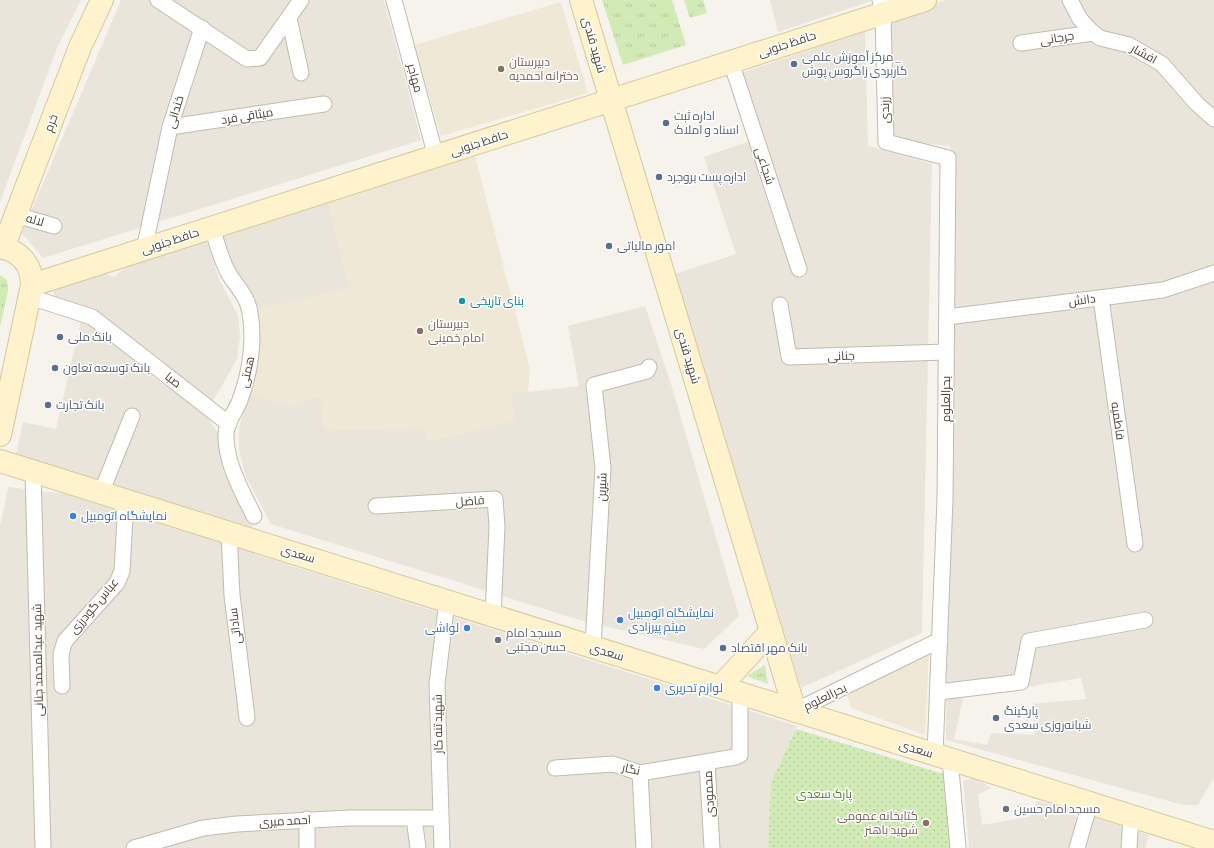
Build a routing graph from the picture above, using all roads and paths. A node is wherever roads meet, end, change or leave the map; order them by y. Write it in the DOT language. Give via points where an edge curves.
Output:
graph roads {
  1 [pos="102,0"];
  2 [pos="158,0"];
  3 [pos="301,0"];
  4 [pos="394,0"];
  5 [pos="581,0"];
  6 [pos="925,0"];
  7 [pos="1070,0"];
  8 [pos="881,7"];
  9 [pos="289,18"];
  10 [pos="202,28"];
  11 [pos="1093,33"];
  12 [pos="1022,44"];
  13 [pos="731,62"];
  14 [pos="301,73"];
  15 [pos="611,101"];
  16 [pos="324,104"];
  17 [pos="1214,119"];
  18 [pos="170,127"];
  19 [pos="436,157"];
  20 [pos="948,158"];
  21 [pos="16,215"];
  22 [pos="54,226"];
  23 [pos="212,228"];
  24 [pos="2,248"];
  25 [pos="144,250"];
  26 [pos="799,269"];
  27 [pos="1214,273"];
  28 [pos="31,291"];
  29 [pos="1101,298"];
  30 [pos="780,305"];
  31 [pos="947,317"];
  32 [pos="946,352"];
  33 [pos="9,360"];
  34 [pos="649,367"];
  35 [pos="5,388"];
  36 [pos="132,416"];
  37 [pos="229,424"];
  38 [pos="0,435"];
  39 [pos="0,461"];
  40 [pos="34,471"];
  41 [pos="101,493"];
  42 [pos="126,500"];
  43 [pos="376,506"];
  44 [pos="254,516"];
  45 [pos="228,532"];
  46 [pos="1135,544"];
  47 [pos="447,602"];
  48 [pos="493,616"];
  49 [pos="1145,620"];
  50 [pos="771,631"];
  51 [pos="940,640"];
  52 [pos="593,647"];
  53 [pos="62,686"];
  54 [pos="730,690"];
  55 [pos="938,692"];
  56 [pos="796,711"];
  57 [pos="247,718"];
  58 [pos="942,757"];
  59 [pos="707,762"];
  60 [pos="555,768"];
  61 [pos="640,773"];
  62 [pos="1090,804"];
  63 [pos="1131,816"];
  64 [pos="414,818"];
  65 [pos="440,818"];
  66 [pos="307,819"];
  67 [pos="1214,842"];
  68 [pos="43,848"];
  69 [pos="134,848"];
  70 [pos="308,848"];
  71 [pos="418,848"];
  72 [pos="442,848"];
  73 [pos="644,848"];
  74 [pos="712,848"];
  75 [pos="958,848"];
  76 [pos="1077,848"];
  77 [pos="1129,848"];
  1 -- 21 [label="main road, خرم" via="80,47"];
  2 -- 10 [label="street"];
  3 -- 9 [label="street"];
  4 -- 19 [label="street, مهاجر"];
  5 -- 15 [label="main road, شهید قندی"];
  6 -- 8 [label="main road, حافظ جنوبی"];
  7 -- 11 [label="street, افشار" via="1080,19"];
  8 -- 13 [label="main road, حافظ جنوبی"];
  8 -- 20 [label="street, زرندی" via="886,142"];
  9 -- 10 [label="street" via="260,58 247,59"];
  9 -- 14 [label="street"];
  10 -- 18 [label="street, خندانی"];
  11 -- 12 [label="street, جرجانی"];
  11 -- 17 [label="street, افشار" via="1100,38 1129,45 1162,64 1197,104"];
  13 -- 15 [label="main road, حافظ جنوبی"];
  13 -- 26 [label="street, شجاعی"];
  15 -- 19 [label="main road, حافظ جنوبی"];
  15 -- 50 [label="main road, شهید قندی"];
  16 -- 18 [label="street, میثاقی فرد"];
  18 -- 25 [label="street, خندانی"];
  19 -- 23 [label="main road, حافظ جنوبی"];
  20 -- 31 [label="street, بحرالعلوم"];
  21 -- 22 [label="street, لاله"];
  21 -- 24 [label="main road, خرم"];
  23 -- 25 [label="main road, حافظ جنوبی"];
  23 -- 37 [label="street, همتی" via="228,273 242,290 250,312 250,358 240,400"];
  24 -- 28 [label="main road" via="20,255 28,264 32,275"];
  25 -- 28 [label="main road, حافظ جنوبی"];
  27 -- 29 [label="street, دانش" via="1163,290"];
  28 -- 33 [label="main road"];
  28 -- 37 [label="street, صبا" via="92,317"];
  29 -- 31 [label="street, دانش"];
  29 -- 46 [label="street, فاطمیه"];
  30 -- 32 [label="street, جنانی" via="788,357"];
  31 -- 32 [label="street, بحرالعلوم"];
  32 -- 51 [label="street, بحرالعلوم" via="945,499"];
  33 -- 35 [label="main road"];
  34 -- 52 [label="street, شیرین" via="646,371 594,385 603,468"];
  35 -- 38 [label="main road"];
  36 -- 41 [label="street"];
  37 -- 44 [label="street, همتی" via="226,432 227,447 232,469"];
  39 -- 40 [label="main road, سعدی"];
  40 -- 41 [label="main road, سعدی"];
  40 -- 68 [label="street, شهید عبدالمحمد جنانی"];
  41 -- 42 [label="main road, سعدی"];
  42 -- 45 [label="main road, سعدی"];
  42 -- 53 [label="street, عباس گودرزی" via="122,570 117,583 65,641 61,654"];
  43 -- 48 [label="street, فاضل" via="495,500 497,526"];
  45 -- 47 [label="main road, سعدی"];
  45 -- 57 [label="street, ساداتی" via="232,595"];
  47 -- 48 [label="main road, سعدی"];
  47 -- 65 [label="street, شهید تنه کار" via="437,684"];
  48 -- 52 [label="main road, سعدی"];
  49 -- 55 [label="street" via="1029,642 1021,682"];
  50 -- 54 [label="main road"];
  50 -- 56 [label="main road, شهید قندی"];
  51 -- 55 [label="street, بحرالعلوم"];
  51 -- 56 [label="street, بحرالعلوم"];
  52 -- 54 [label="main road, سعدی"];
  54 -- 56 [label="main road, سعدی"];
  54 -- 59 [label="street, محمودی" via="740,755"];
  55 -- 58 [label="street, بحرالعلوم"];
  56 -- 58 [label="main road, سعدی"];
  58 -- 62 [label="main road, سعدی"];
  58 -- 75 [label="street, بحرالعلوم"];
  59 -- 61 [label="street, نگار"];
  59 -- 74 [label="street, محمودی"];
  60 -- 61 [label="street, نگار" via="612,764"];
  61 -- 73 [label="street"];
  62 -- 63 [label="main road, سعدی"];
  62 -- 76 [label="street"];
  63 -- 67 [label="main road, سعدی"];
  63 -- 77 [label="street"];
  64 -- 65 [label="street, احمد میری"];
  64 -- 66 [label="street, احمد میری"];
  64 -- 71 [label="street"];
  65 -- 72 [label="street, شهید تنه کار"];
  66 -- 69 [label="street, احمد میری" via="203,828"];
  66 -- 70 [label="street"];
}
